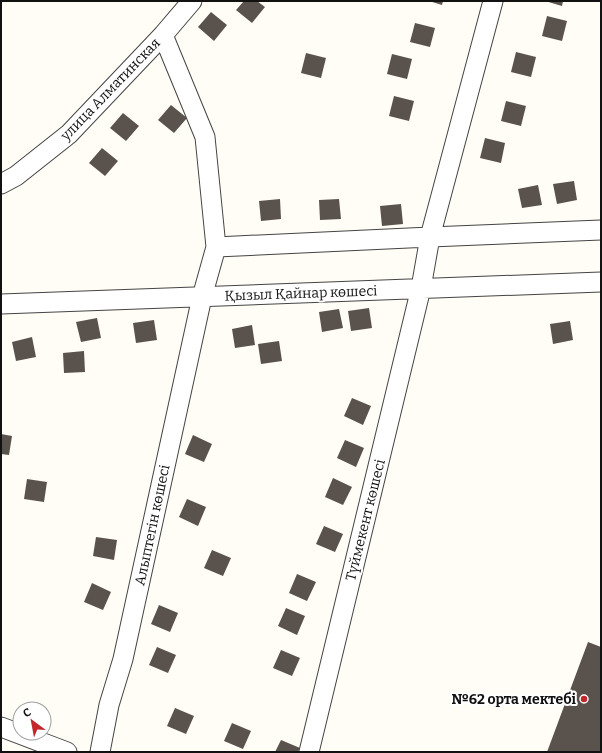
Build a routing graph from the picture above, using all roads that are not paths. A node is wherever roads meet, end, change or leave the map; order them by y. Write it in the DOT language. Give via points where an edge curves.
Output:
graph roads {
  1 [pos="192,1"];
  2 [pos="494,1"];
  3 [pos="162,35"];
  4 [pos="1,184"];
  5 [pos="601,230"];
  6 [pos="430,237"];
  7 [pos="216,247"];
  8 [pos="601,282"];
  9 [pos="422,288"];
  10 [pos="202,297"];
  11 [pos="1,304"];
  12 [pos="1,727"];
  13 [pos="67,752"];
  14 [pos="100,752"];
  15 [pos="309,752"];
  1 -- 3 [label="street, улица Алматинская"];
  2 -- 6 [label="street, Түймекент көшесі"];
  3 -- 4 [label="street, улица Алматинская" via="69,134 16,176"];
  3 -- 7 [label="street" via="204,137"];
  5 -- 6 [label="street"];
  6 -- 7 [label="street"];
  6 -- 9 [label="street, Түймекент көшесі"];
  7 -- 10 [label="street, Алыптегін көшесі"];
  8 -- 9 [label="street, Қызыл Қайнар көшесі"];
  9 -- 10 [label="street, Қызыл Қайнар көшесі"];
  9 -- 15 [label="street, Түймекент көшесі"];
  10 -- 11 [label="street, Қызыл Қайнар көшесі"];
  10 -- 14 [label="street, Алыптегін көшесі" via="123,659 109,705"];
  12 -- 13 [label="street"];
}
